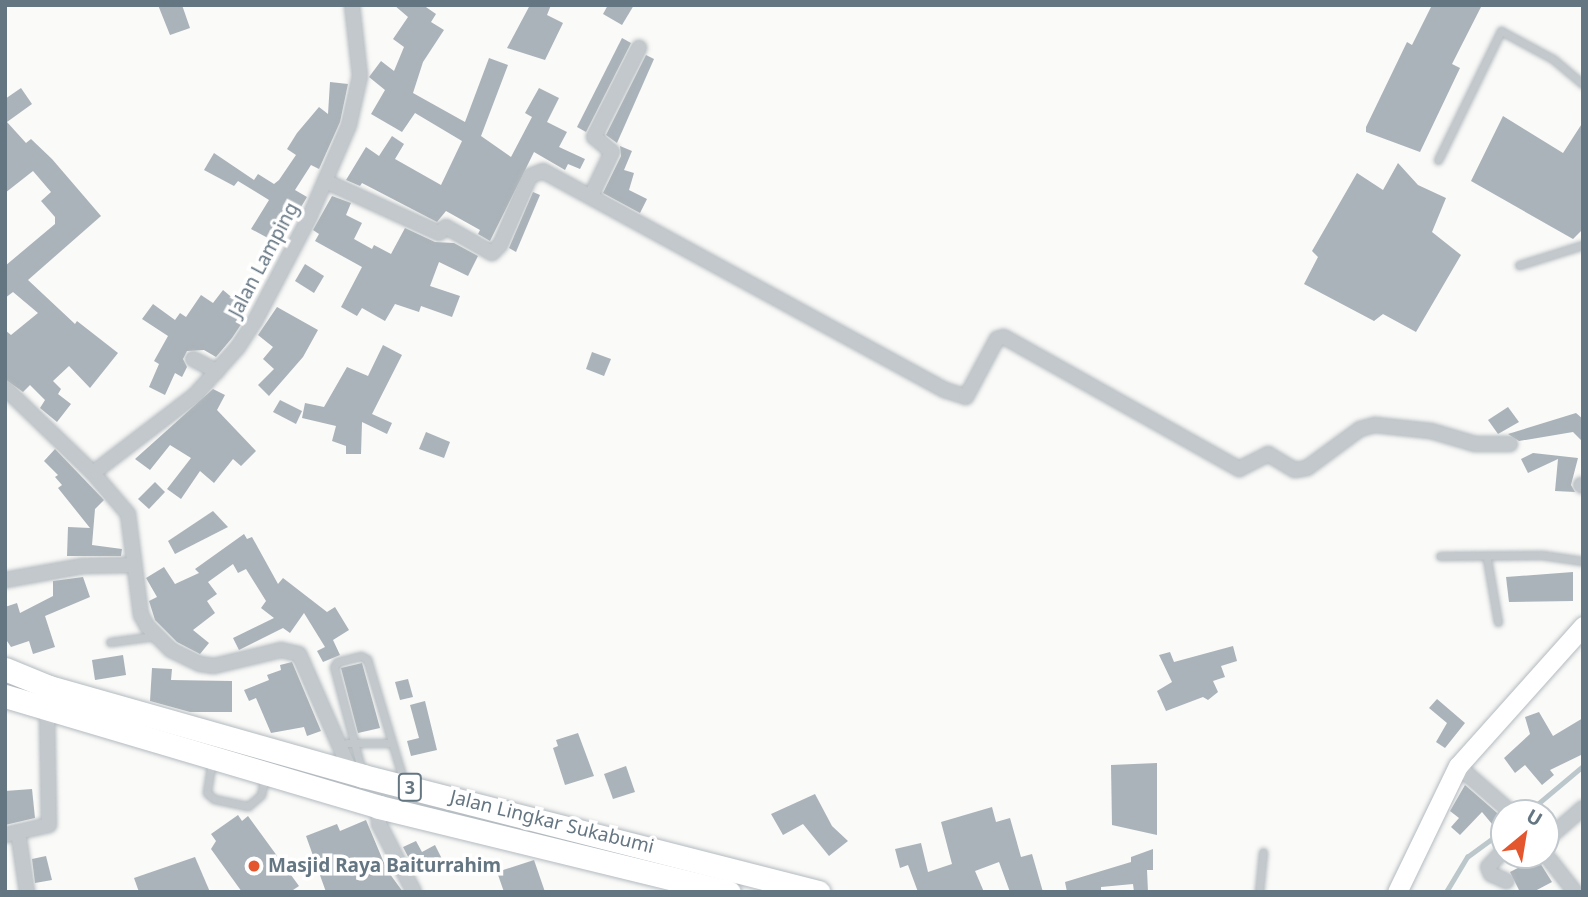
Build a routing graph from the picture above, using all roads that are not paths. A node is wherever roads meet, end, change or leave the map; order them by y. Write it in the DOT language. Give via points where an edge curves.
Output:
graph roads {
  1 [pos="352,5"];
  2 [pos="639,48"];
  3 [pos="1583,84"];
  4 [pos="1438,160"];
  5 [pos="325,181"];
  6 [pos="591,196"];
  7 [pos="1583,245"];
  8 [pos="1519,265"];
  9 [pos="193,359"];
  10 [pos="217,371"];
  11 [pos="5,388"];
  12 [pos="1510,444"];
  13 [pos="93,473"];
  14 [pos="1440,556"];
  15 [pos="1487,559"];
  16 [pos="1583,561"];
  17 [pos="133,565"];
  18 [pos="5,580"];
  19 [pos="1498,622"];
  20 [pos="1583,626"];
  21 [pos="157,636"];
  22 [pos="110,642"];
  23 [pos="5,669"];
  24 [pos="5,696"];
  25 [pos="47,710"];
  26 [pos="345,743"];
  27 [pos="392,744"];
  28 [pos="212,760"];
  29 [pos="1458,766"];
  30 [pos="357,774"];
  31 [pos="265,776"];
  32 [pos="405,786"];
  33 [pos="1497,799"];
  34 [pos="379,807"];
  35 [pos="1583,808"];
  36 [pos="1560,828"];
  37 [pos="594,832"];
  38 [pos="12,834"];
  39 [pos="1263,852"];
  40 [pos="589,859"];
  41 [pos="1490,865"];
  42 [pos="1557,869"];
  43 [pos="1506,881"];
  44 [pos="696,888"];
  45 [pos="27,892"];
  46 [pos="414,892"];
  47 [pos="729,892"];
  48 [pos="818,892"];
  49 [pos="1259,892"];
  50 [pos="1397,892"];
  51 [pos="1574,892"];
  1 -- 5 [label="street, Jalan Lamping" via="360,76 357,98"];
  2 -- 6 [label="street" via="594,137 612,152"];
  3 -- 4 [label="lane" via="1553,59 1501,31"];
  5 -- 6 [label="street" via="439,233 446,227 492,253 500,246 534,172 543,171"];
  5 -- 10 [label="street, Jalan Lamping" via="256,319"];
  6 -- 12 [label="street" via="892,364 962,397 970,392 1002,337 1239,469 1268,454 1295,470 1307,468 1360,429 1375,425 1431,432 1475,444"];
  7 -- 8 [label="lane"];
  9 -- 10 [label="street"];
  10 -- 13 [label="street, Jalan Lamping" via="195,395"];
  11 -- 13 [label="street"];
  13 -- 17 [label="street" via="128,514"];
  14 -- 15 [label="lane"];
  15 -- 16 [label="lane" via="1542,555"];
  15 -- 19 [label="lane"];
  17 -- 18 [label="street" via="83,566"];
  17 -- 21 [label="street" via="141,615"];
  20 -- 29 [label="main road"];
  21 -- 22 [label="lane"];
  21 -- 26 [label="street" via="184,658 214,666 281,650 299,654"];
  23 -- 30 [label="main road, Jalan Lingkar Sukabumi / 3" via="49,687"];
  24 -- 25 [label="main road, Jalan Lingkar Sukabumi / 3"];
  25 -- 28 [label="main road, Jalan Lingkar Sukabumi / 3"];
  25 -- 38 [label="street" via="49,825"];
  26 -- 27 [label="lane"];
  26 -- 27 [label="lane" via="334,667 361,656 367,657"];
  26 -- 30 [label="street"];
  27 -- 32 [label="lane"];
  28 -- 31 [label="main road, Jalan Lingkar Sukabumi / 3"];
  28 -- 31 [label="lane" via="207,793 214,799 247,806 261,795"];
  29 -- 33 [label="street"];
  29 -- 50 [label="main road"];
  30 -- 32 [label="main road, Jalan Lingkar Sukabumi / 3"];
  31 -- 34 [label="main road, Jalan Lingkar Sukabumi / 3"];
  32 -- 37 [label="main road, Jalan Lingkar Sukabumi / 3"];
  34 -- 40 [label="main road, Jalan Lingkar Sukabumi / 3"];
  34 -- 46 [label="street" via="379,824"];
  35 -- 36 [label="street"];
  37 -- 40 [label="main road"];
  37 -- 48 [label="main road, Jalan Lingkar Sukabumi / 3"];
  38 -- 45 [label="street"];
  39 -- 49 [label="lane"];
  40 -- 44 [label="main road, Jalan Lingkar Sukabumi / 3"];
  41 -- 43 [label="street" via="1491,874"];
  42 -- 51 [label="street"];
  44 -- 47 [label="main road, Jalan Lingkar Sukabumi / 3"];
}
